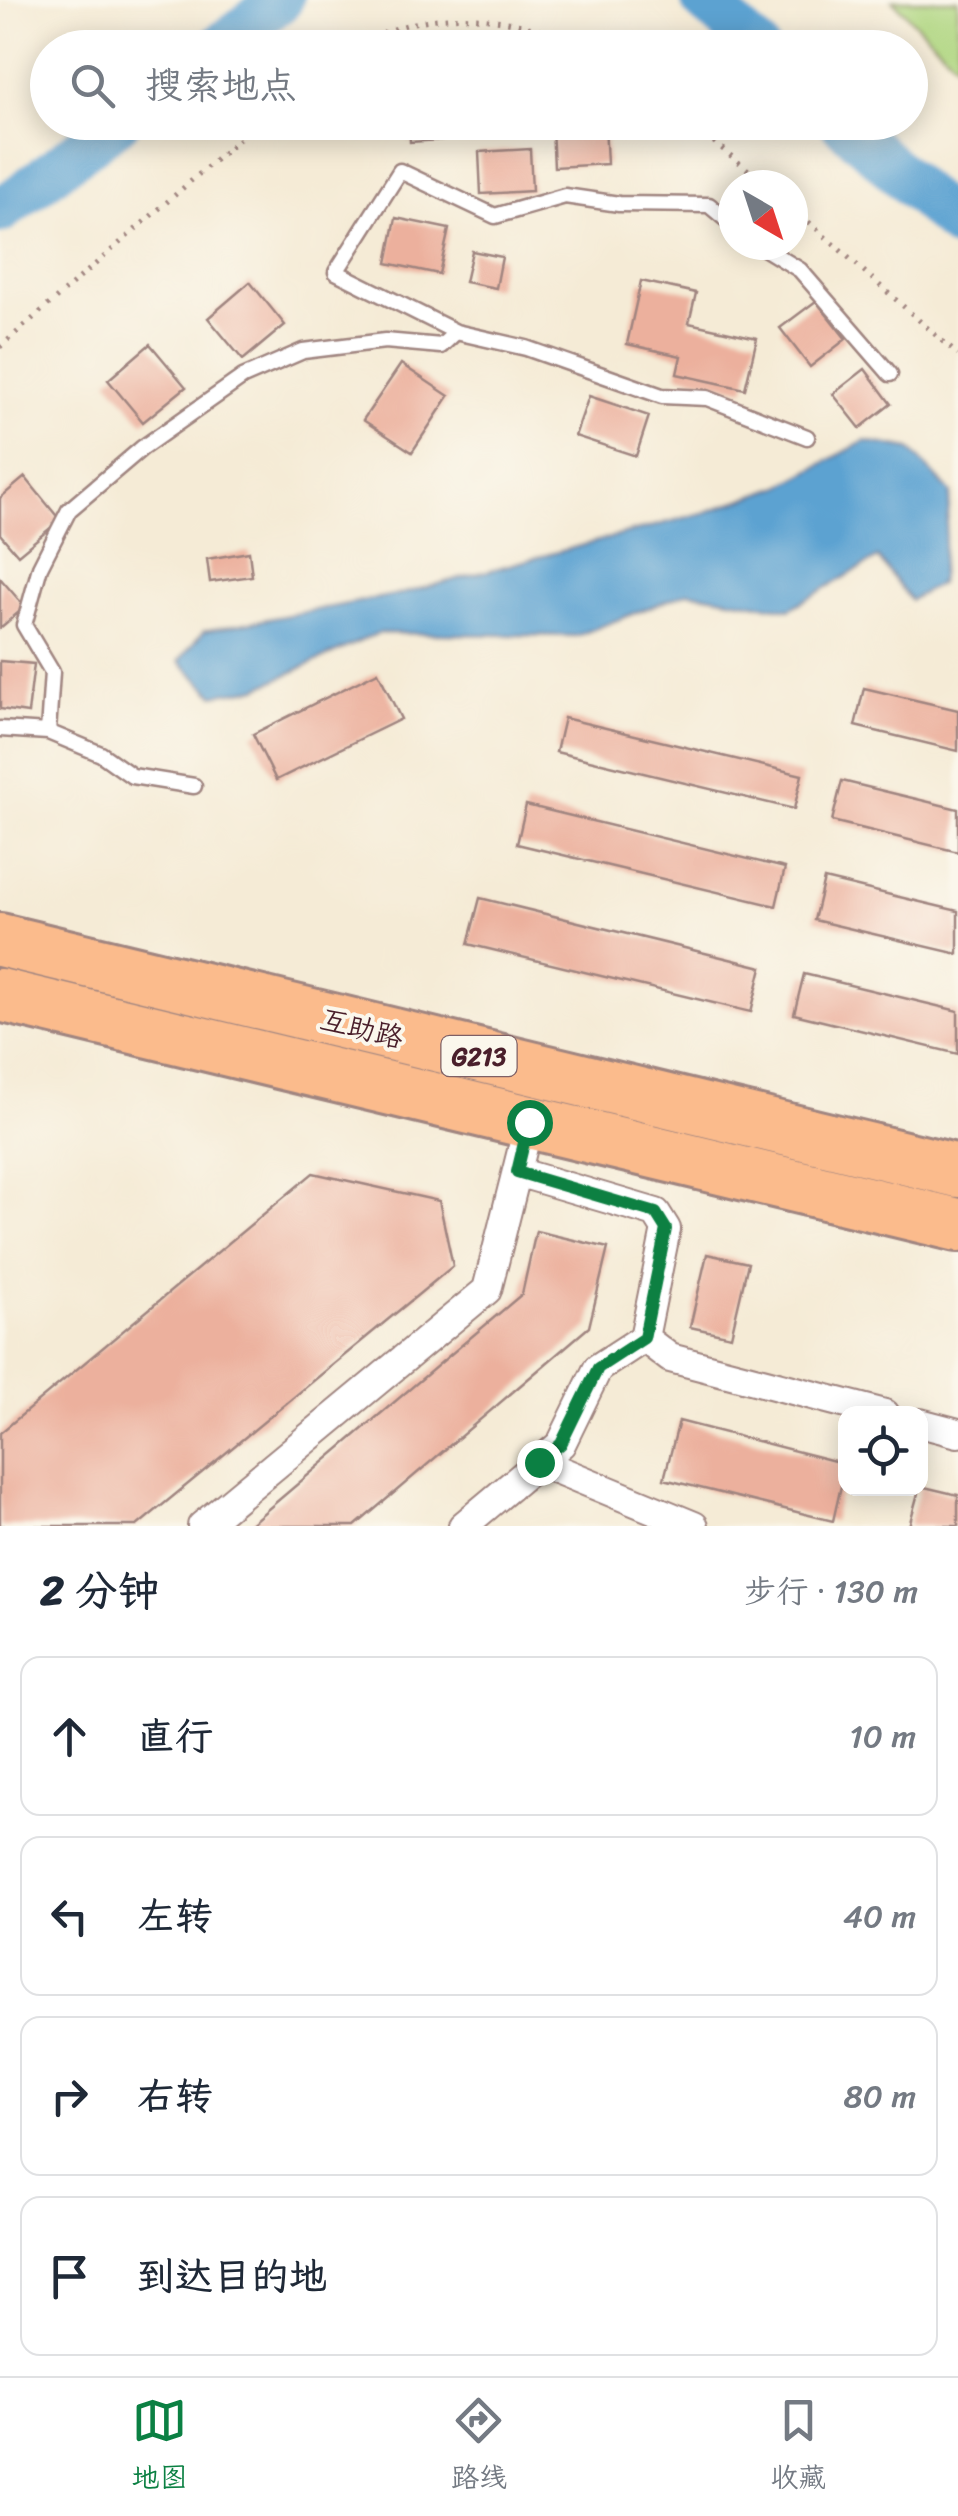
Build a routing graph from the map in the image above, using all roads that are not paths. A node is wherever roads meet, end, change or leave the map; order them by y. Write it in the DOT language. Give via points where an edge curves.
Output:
graph roads {
  1 [pos="718,212"];
  2 [pos="784,260"];
  3 [pos="456,332"];
  4 [pos="890,374"];
  5 [pos="807,436"];
  6 [pos="0,730"];
  7 [pos="48,732"];
  8 [pos="194,786"];
  9 [pos="0,940"];
  10 [pos="0,995"];
  11 [pos="523,1147"];
  12 [pos="958,1170"];
  13 [pos="958,1225"];
  14 [pos="644,1338"];
  15 [pos="853,1406"];
  16 [pos="928,1425"];
  17 [pos="958,1432"];
  18 [pos="539,1462"];
  19 [pos="202,1526"];
  20 [pos="462,1526"];
  21 [pos="694,1526"];
  1 -- 3 [label="lane" via="709,205 565,196 495,216 400,171 336,272"];
  2 -- 4 [label="lane" via="800,270"];
  3 -- 5 [label="lane" via="526,348 662,396 707,398"];
  3 -- 7 [label="lane" via="441,346 386,342 304,351 242,377 68,510 40,567 24,625 52,672"];
  6 -- 7 [label="lane"];
  7 -- 8 [label="lane" via="132,776"];
  9 -- 12 [label="highway, 互助路 / G213"];
  10 -- 11 [label="highway, 互助路 / G213"];
  11 -- 13 [label="highway, 互助路 / G213"];
  11 -- 14 [label="street" via="656,1213 666,1229"];
  11 -- 19 [label="street" via="488,1290"];
  14 -- 15 [label="street" via="670,1358"];
  14 -- 18 [label="street" via="598,1368 561,1444"];
  16 -- 17 [label="street"];
  18 -- 20 [label="street"];
  18 -- 21 [label="street"];
}
